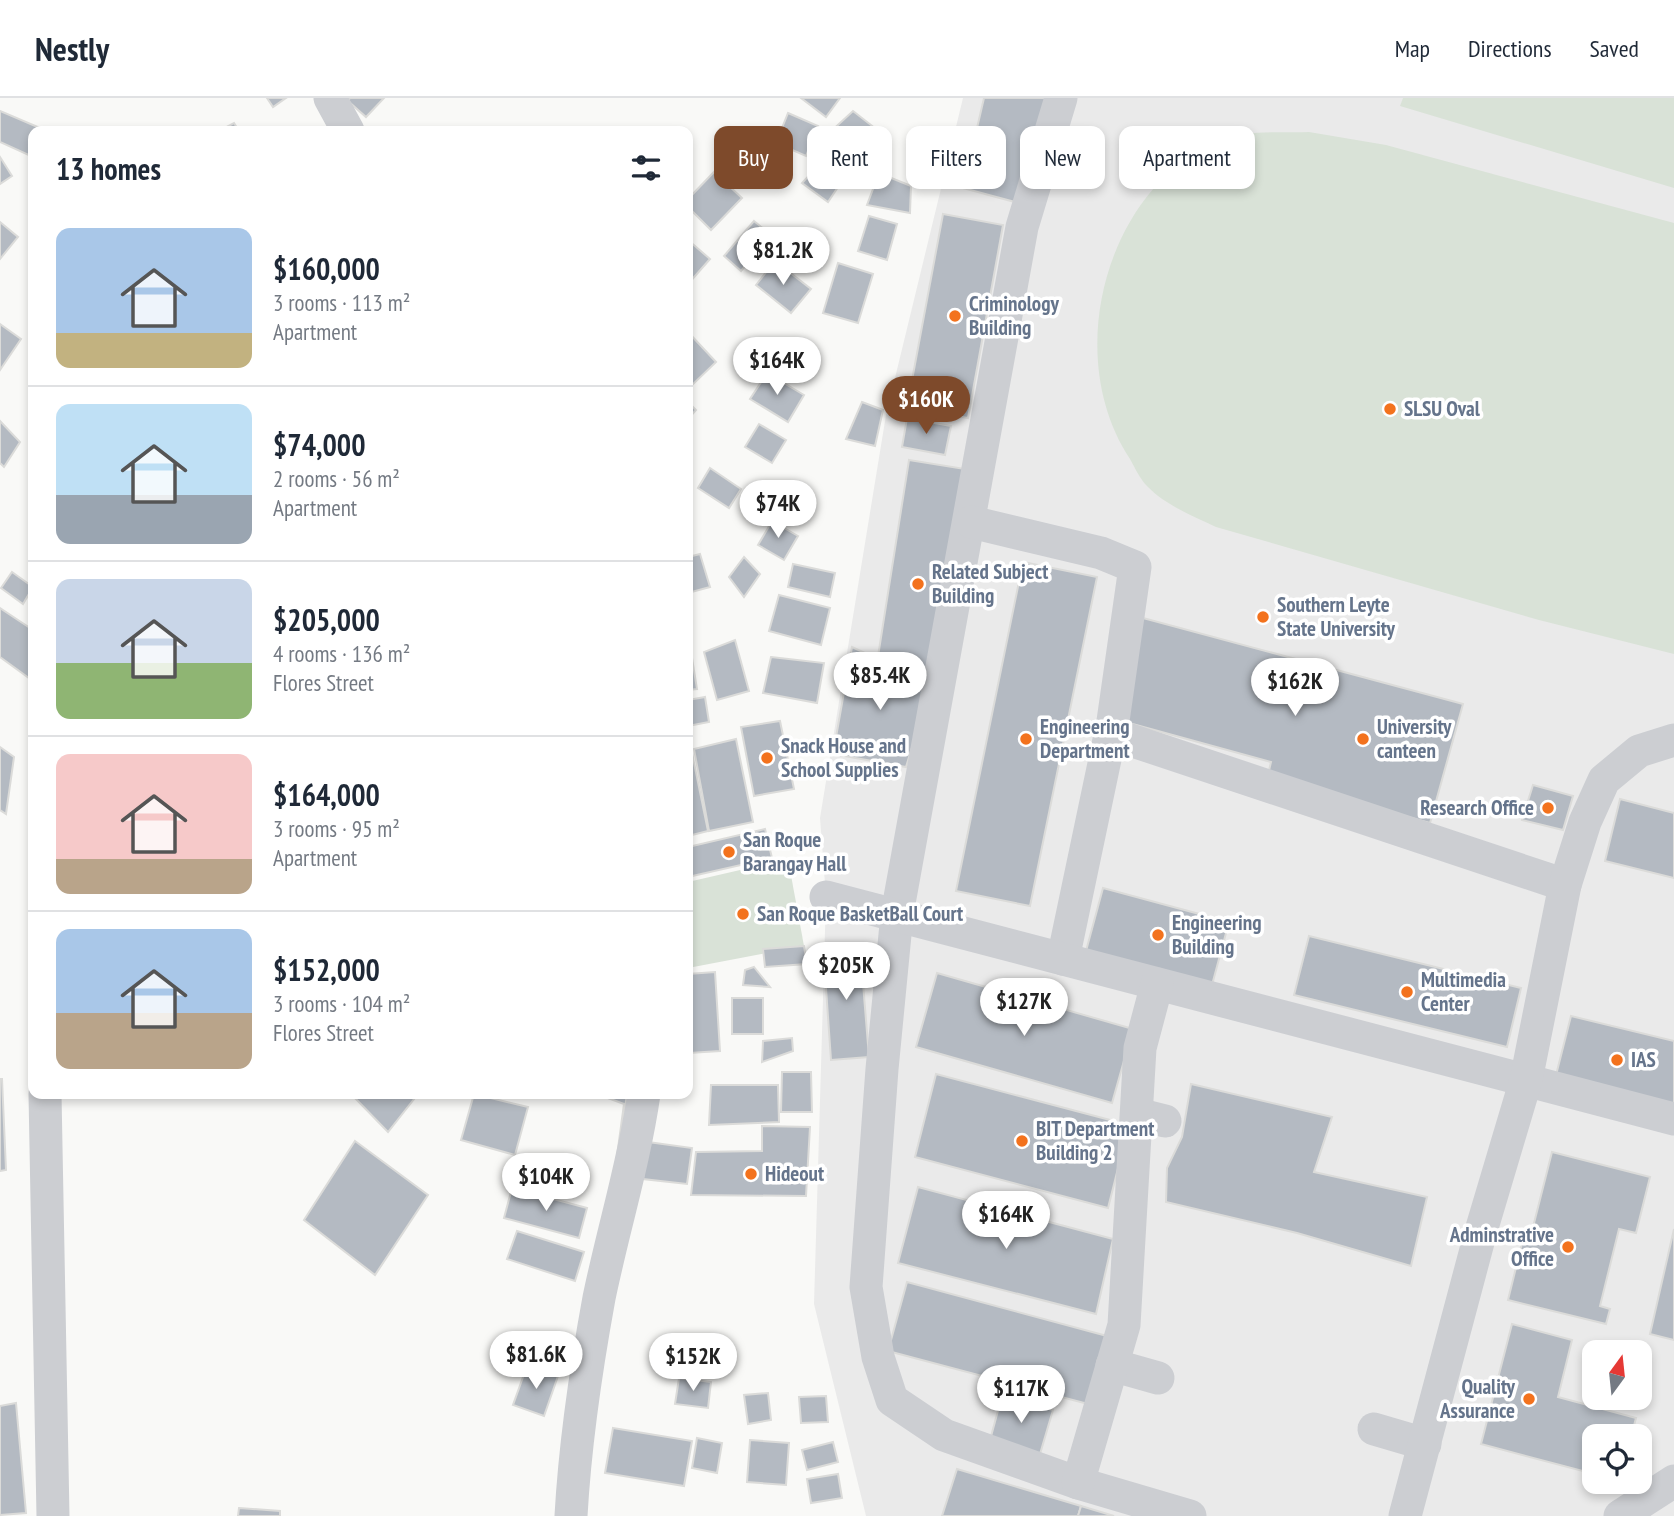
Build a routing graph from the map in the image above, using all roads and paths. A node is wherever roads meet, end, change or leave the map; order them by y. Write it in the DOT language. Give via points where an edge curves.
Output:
graph roads {
  1 [pos="330,98"];
  2 [pos="1062,98"];
  3 [pos="345,126"];
  4 [pos="971,522"];
  5 [pos="1109,733"];
  6 [pos="1674,740"];
  7 [pos="1564,885"];
  8 [pos="825,897"];
  9 [pos="897,914"];
  10 [pos="1063,959"];
  11 [pos="1157,984"];
  12 [pos="1526,1080"];
  13 [pos="45,1099"];
  14 [pos="643,1099"];
  15 [pos="1674,1119"];
  16 [pos="1112,1365"];
  17 [pos="1158,1378"];
  18 [pos="1374,1429"];
  19 [pos="1425,1444"];
  20 [pos="1674,1481"];
  21 [pos="1078,1483"];
  22 [pos="53,1516"];
  23 [pos="571,1516"];
  24 [pos="1189,1516"];
  25 [pos="1405,1516"];
  26 [pos="1620,1516"];
  1 -- 3 [label="street"];
  2 -- 4 [label="street" via="1022,227"];
  4 -- 5 [label="street" via="1101,553 1135,567"];
  4 -- 9 [label="street"];
  5 -- 7 [label="street"];
  5 -- 10 [label="street"];
  6 -- 7 [label="street" via="1639,751 1604,780"];
  7 -- 12 [label="street"];
  8 -- 9 [label="street"];
  9 -- 10 [label="street"];
  9 -- 21 [label="street" via="866,1287 878,1357 892,1400 944,1435"];
  10 -- 11 [label="street"];
  11 -- 12 [label="street"];
  11 -- 16 [label="street" via="1140,1048 1151,1117 1124,1325"];
  12 -- 15 [label="street"];
  12 -- 19 [label="street" via="1480,1231"];
  13 -- 22 [label="street"];
  14 -- 23 [label="street" via="599,1298"];
  16 -- 17 [label="street"];
  16 -- 21 [label="street"];
  18 -- 19 [label="street"];
  19 -- 25 [label="street"];
  20 -- 26 [label="street"];
  21 -- 24 [label="street"];
}
